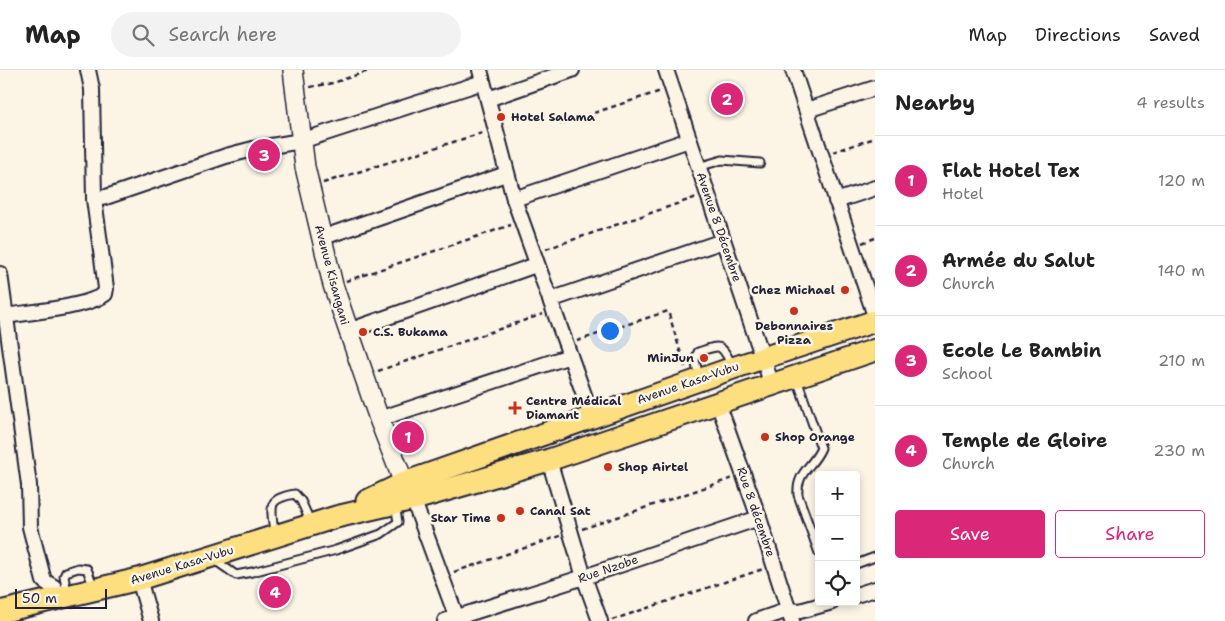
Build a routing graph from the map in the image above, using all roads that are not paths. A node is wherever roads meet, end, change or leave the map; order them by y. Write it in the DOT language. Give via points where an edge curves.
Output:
graph roads {
  1 [pos="88,70"];
  2 [pos="293,70"];
  3 [pos="572,70"];
  4 [pos="666,70"];
  5 [pos="793,70"];
  6 [pos="482,76"];
  7 [pos="875,88"];
  8 [pos="488,98"];
  9 [pos="807,110"];
  10 [pos="689,140"];
  11 [pos="301,141"];
  12 [pos="760,163"];
  13 [pos="698,167"];
  14 [pos="506,174"];
  15 [pos="875,188"];
  16 [pos="94,199"];
  17 [pos="514,199"];
  18 [pos="836,201"];
  19 [pos="321,238"];
  20 [pos="723,241"];
  21 [pos="534,259"];
  22 [pos="0,274"];
  23 [pos="552,305"];
  24 [pos="5,316"];
  25 [pos="875,316"];
  26 [pos="875,321"];
  27 [pos="348,331"];
  28 [pos="568,350"];
  29 [pos="875,350"];
  30 [pos="763,357"];
  31 [pos="796,377"];
  32 [pos="772,385"];
  33 [pos="718,403"];
  34 [pos="592,417"];
  35 [pos="379,419"];
  36 [pos="549,460"];
  37 [pos="404,495"];
  38 [pos="759,518"];
  39 [pos="312,524"];
  40 [pos="274,536"];
  41 [pos="815,542"];
  42 [pos="875,557"];
  43 [pos="210,558"];
  44 [pos="860,563"];
  45 [pos="584,577"];
  46 [pos="138,580"];
  47 [pos="875,589"];
  48 [pos="860,594"];
  49 [pos="64,597"];
  50 [pos="816,606"];
  51 [pos="0,612"];
  52 [pos="790,616"];
  53 [pos="453,620"];
  54 [pos="151,621"];
  55 [pos="600,621"];
  56 [pos="756,621"];
  1 -- 16 [label="street" via="92,89"];
  2 -- 11 [label="street, Avenue Kisangani"];
  3 -- 8 [label="street"];
  4 -- 10 [label="street, Avenue 8 Décembre"];
  5 -- 9 [label="street"];
  6 -- 8 [label="street"];
  6 -- 11 [label="street"];
  7 -- 9 [label="street"];
  8 -- 14 [label="street"];
  9 -- 18 [label="street"];
  10 -- 13 [label="street, Avenue 8 Décembre"];
  10 -- 17 [label="street"];
  11 -- 16 [label="street" via="240,152"];
  11 -- 19 [label="street, Avenue Kisangani"];
  12 -- 13 [label="lane" via="730,159"];
  13 -- 20 [label="street, Avenue 8 Décembre"];
  14 -- 17 [label="street"];
  14 -- 19 [label="street"];
  15 -- 18 [label="street"];
  16 -- 24 [label="street" via="106,288 104,294 83,303"];
  17 -- 21 [label="street"];
  18 -- 25 [label="street"];
  19 -- 27 [label="street, Avenue Kisangani"];
  20 -- 23 [label="street"];
  20 -- 30 [label="street, Avenue 8 Décembre"];
  21 -- 23 [label="street"];
  21 -- 27 [label="street"];
  22 -- 24 [label="street"];
  23 -- 28 [label="street"];
  24 -- 49 [label="street" via="22,421 30,527 44,581"];
  26 -- 30 [label="main road, Avenue Kasa-Vubu"];
  27 -- 35 [label="street, Avenue Kisangani"];
  28 -- 34 [label="street"];
  28 -- 35 [label="street"];
  29 -- 31 [label="main road, Avenue Kasa-Vubu"];
  30 -- 32 [label="street, Avenue 8 Décembre"];
  30 -- 34 [label="main road, Avenue Kasa-Vubu"];
  31 -- 32 [label="main road, Avenue Kasa-Vubu"];
  31 -- 41 [label="lane" via="821,448 800,478 798,487"];
  32 -- 33 [label="main road, Avenue Kasa-Vubu"];
  33 -- 36 [label="main road, Avenue Kasa-Vubu"];
  33 -- 38 [label="street, Rue 8 décembre"];
  34 -- 37 [label="main road, Avenue Kasa-Vubu"];
  35 -- 37 [label="street, Avenue Kisangani"];
  36 -- 37 [label="main road, Avenue Kasa-Vubu"];
  36 -- 45 [label="street"];
  37 -- 39 [label="main road, Avenue Kasa-Vubu"];
  37 -- 43 [label="lane" via="398,522 381,534 336,550 236,575"];
  37 -- 53 [label="street" via="441,576"];
  38 -- 45 [label="street, Rue Nzobe"];
  38 -- 52 [label="street, Rue 8 décembre"];
  39 -- 40 [label="main road, Avenue Kasa-Vubu"];
  39 -- 40 [label="lane" via="295,494 282,496 272,506"];
  40 -- 43 [label="main road, Avenue Kasa-Vubu"];
  42 -- 44 [label="lane"];
  43 -- 46 [label="main road, Avenue Kasa-Vubu"];
  45 -- 53 [label="street, Rue Nzobe"];
  45 -- 55 [label="street"];
  46 -- 49 [label="main road, Avenue Kasa-Vubu"];
  46 -- 54 [label="street"];
  47 -- 48 [label="street"];
  49 -- 51 [label="main road, Avenue Kasa-Vubu"];
  50 -- 52 [label="street"];
  52 -- 56 [label="street"];
}
